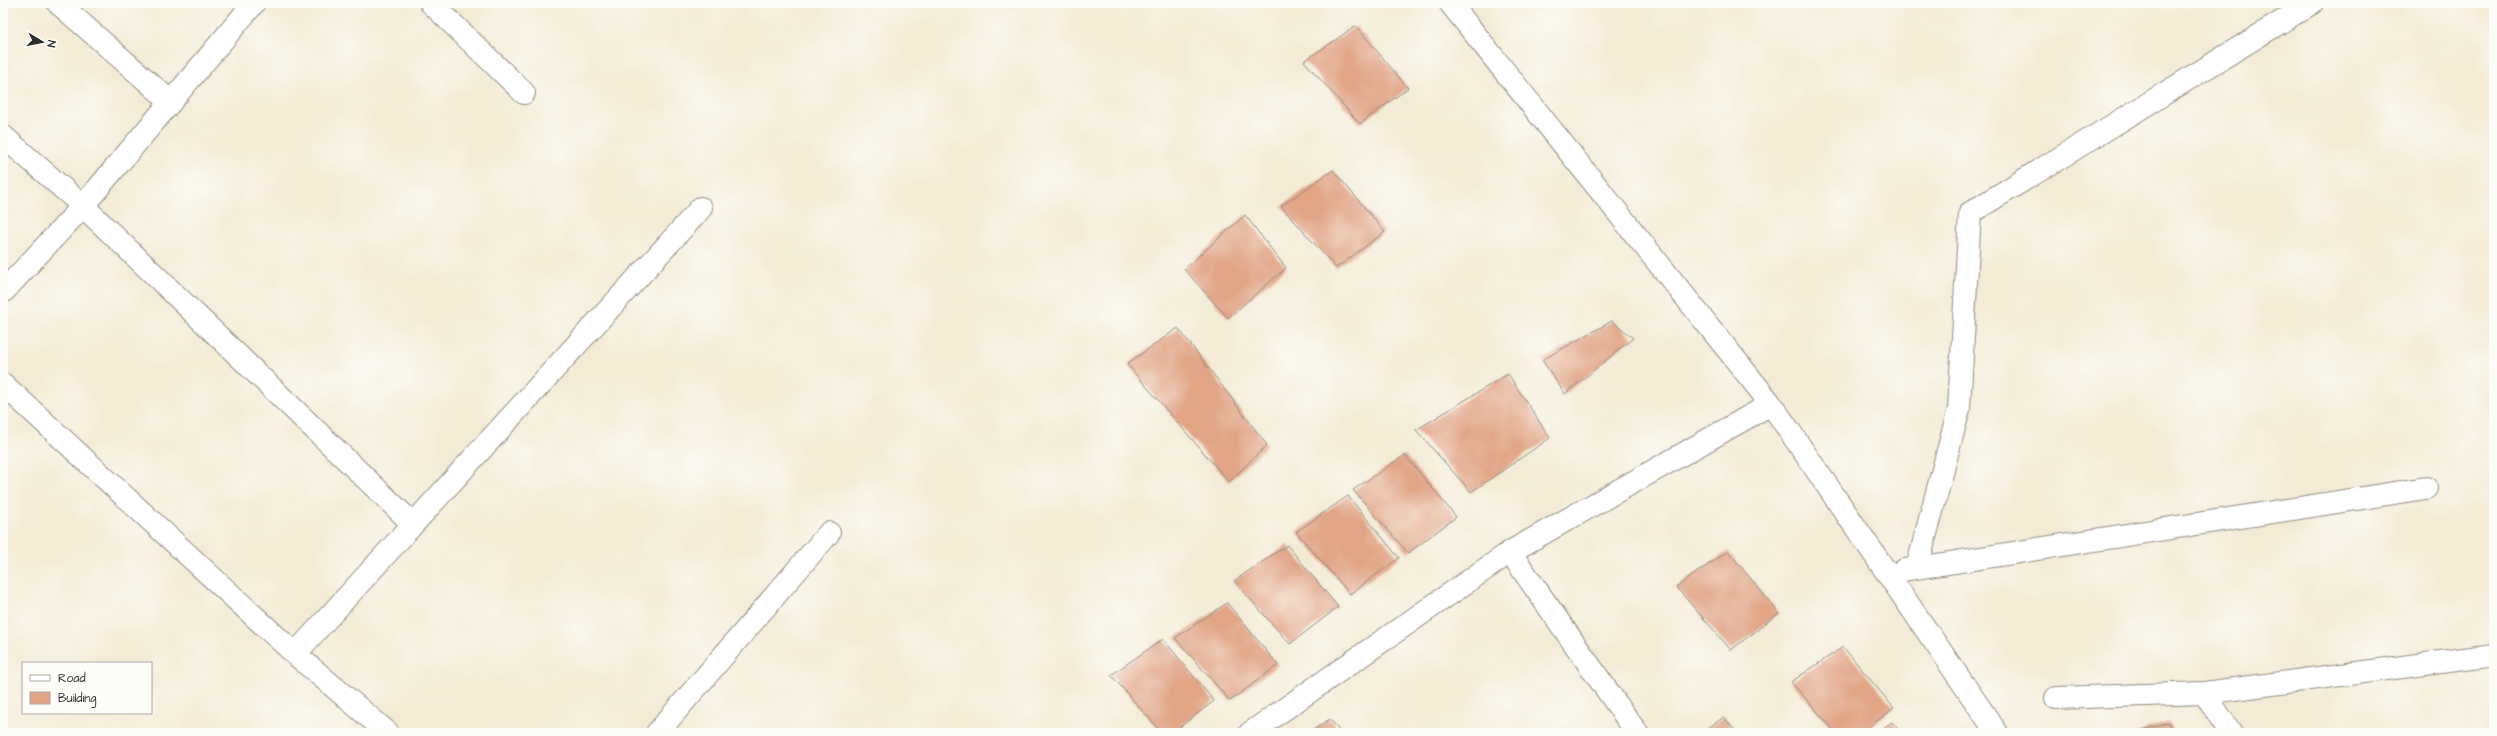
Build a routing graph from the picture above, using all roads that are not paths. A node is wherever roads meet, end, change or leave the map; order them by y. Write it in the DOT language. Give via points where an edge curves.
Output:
graph roads {
  1 [pos="58,3"];
  2 [pos="254,3"];
  3 [pos="431,3"];
  4 [pos="1450,3"];
  5 [pos="2312,3"];
  6 [pos="524,93"];
  7 [pos="171,102"];
  8 [pos="3,136"];
  9 [pos="83,206"];
  10 [pos="701,208"];
  11 [pos="3,292"];
  12 [pos="3,384"];
  13 [pos="1771,404"];
  14 [pos="2426,488"];
  15 [pos="414,524"];
  16 [pos="829,533"];
  17 [pos="1510,552"];
  18 [pos="1917,568"];
  19 [pos="1887,572"];
  20 [pos="295,654"];
  21 [pos="2494,655"];
  22 [pos="2204,693"];
  23 [pos="2056,698"];
  24 [pos="388,733"];
  25 [pos="657,733"];
  26 [pos="1250,733"];
  27 [pos="1637,733"];
  28 [pos="1997,733"];
  29 [pos="2231,733"];
  1 -- 7 [label="street"];
  2 -- 7 [label="street"];
  3 -- 6 [label="street"];
  4 -- 13 [label="street"];
  5 -- 18 [label="street" via="1970,213 1959,409"];
  7 -- 9 [label="street"];
  8 -- 9 [label="street"];
  9 -- 11 [label="street"];
  9 -- 15 [label="street"];
  10 -- 15 [label="street"];
  12 -- 20 [label="street"];
  13 -- 17 [label="street"];
  13 -- 19 [label="street"];
  14 -- 18 [label="street"];
  15 -- 20 [label="street"];
  16 -- 25 [label="street"];
  17 -- 26 [label="street"];
  17 -- 27 [label="street"];
  18 -- 19 [label="street"];
  19 -- 28 [label="street"];
  20 -- 24 [label="street"];
  21 -- 22 [label="street"];
  22 -- 23 [label="street"];
  22 -- 29 [label="street"];
}
